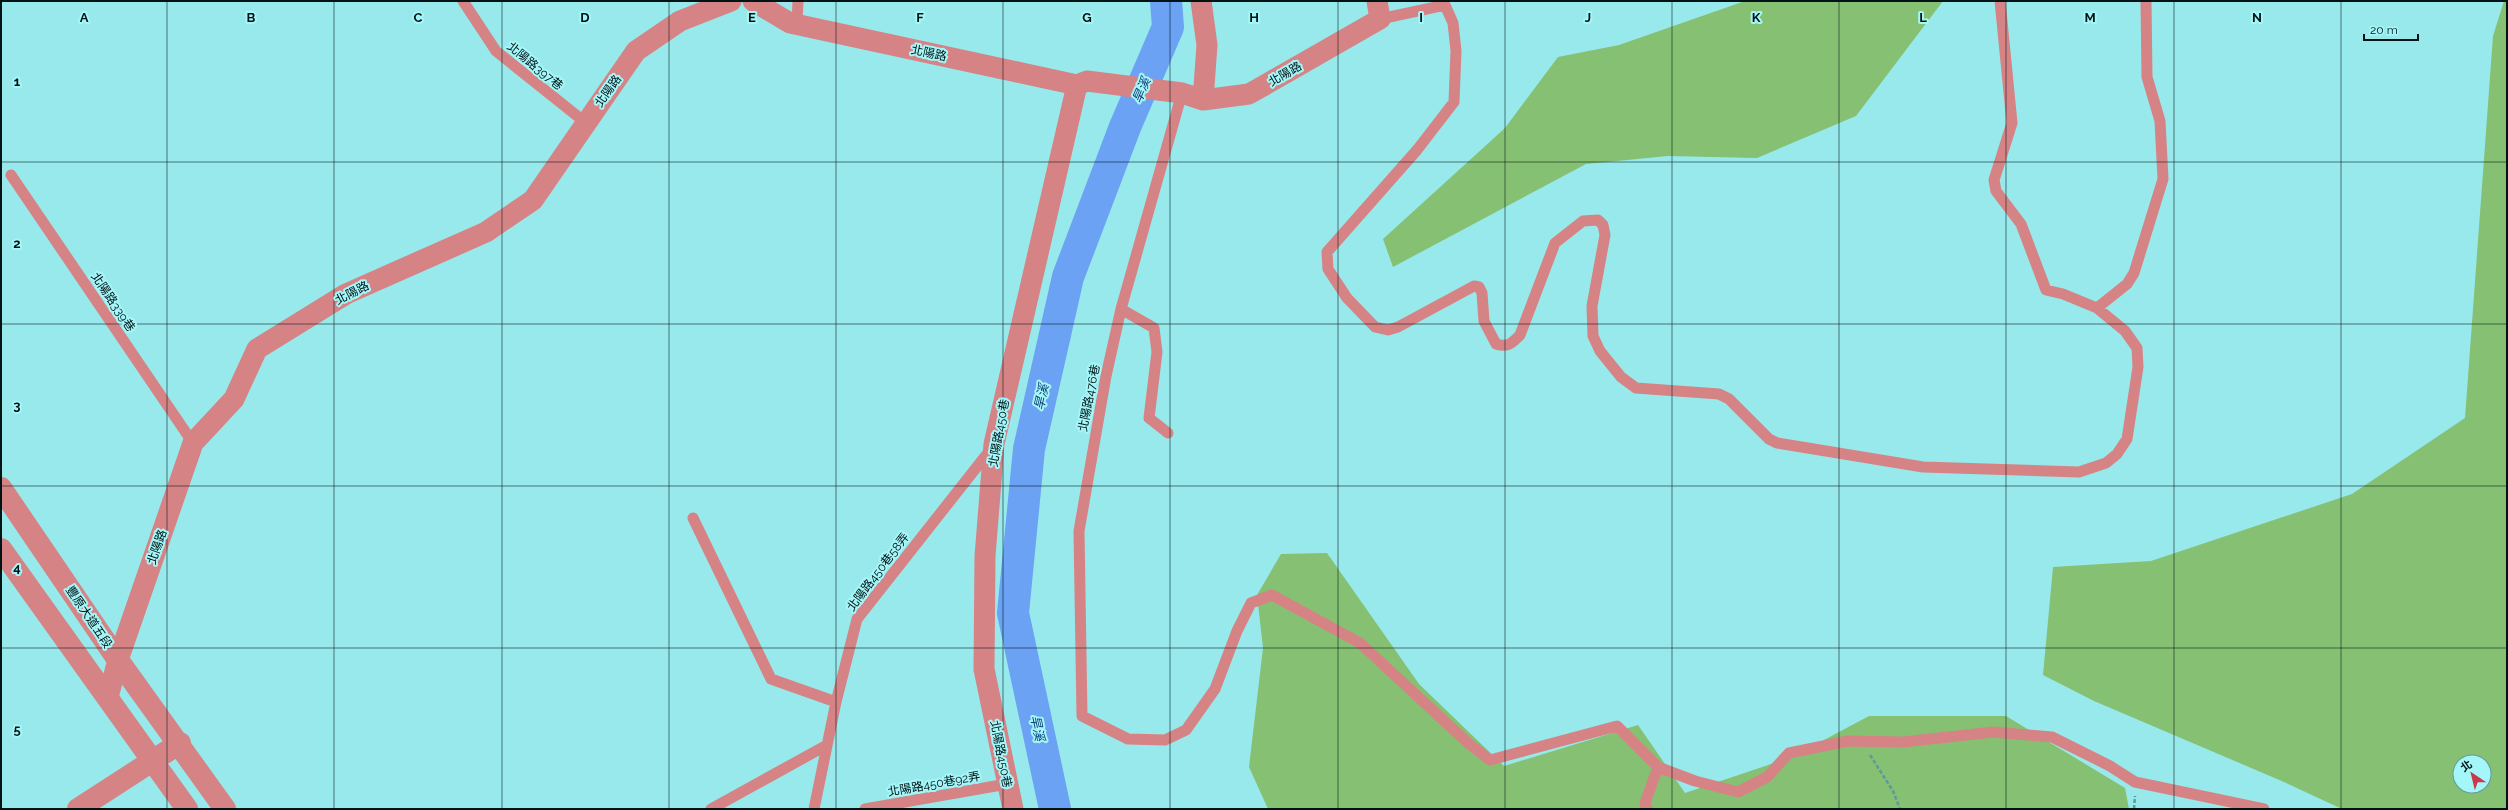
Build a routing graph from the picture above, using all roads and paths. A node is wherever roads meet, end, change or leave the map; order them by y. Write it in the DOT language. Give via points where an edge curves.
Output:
graph roads {
  1 [pos="463,1"];
  2 [pos="731,1"];
  3 [pos="753,1"];
  4 [pos="798,1"];
  5 [pos="1200,1"];
  6 [pos="2000,1"];
  7 [pos="2146,1"];
  8 [pos="1378,10"];
  9 [pos="797,24"];
  10 [pos="1082,83"];
  11 [pos="1182,93"];
  12 [pos="1203,100"];
  13 [pos="586,123"];
  14 [pos="11,175"];
  15 [pos="2097,308"];
  16 [pos="1121,309"];
  17 [pos="1168,434"];
  18 [pos="193,443"];
  19 [pos="994,444"];
  20 [pos="1,488"];
  21 [pos="693,518"];
  22 [pos="1,549"];
  23 [pos="118,660"];
  24 [pos="108,697"];
  25 [pos="836,702"];
  26 [pos="1861,741"];
  27 [pos="180,743"];
  28 [pos="827,745"];
  29 [pos="154,762"];
  30 [pos="1658,768"];
  31 [pos="1007,784"];
  32 [pos="78,809"];
  33 [pos="187,809"];
  34 [pos="225,809"];
  35 [pos="711,809"];
  36 [pos="814,809"];
  37 [pos="865,809"];
  38 [pos="1013,809"];
  39 [pos="1647,809"];
  40 [pos="1900,809"];
  41 [pos="2264,809"];
  1 -- 13 [label="lane, 北陽路397巷" via="496,51"];
  2 -- 13 [label="street, 北陽路" via="680,21 636,51"];
  3 -- 9 [label="street, 北陽路" via="790,23"];
  4 -- 9 [label="lane"];
  5 -- 12 [label="street" via="1207,45"];
  6 -- 15 [label="lane" via="2012,123 1995,174 1996,191 2021,224 2046,290"];
  7 -- 15 [label="lane" via="2147,77 2160,122 2163,179 2134,273 2127,284"];
  8 -- 12 [label="street, 北陽路" via="1249,94"];
  8 -- 15 [label="lane" via="1445,5 1453,23 1456,51 1454,102 1417,150 1327,252 1328,269 1347,298 1376,327 1388,330 1398,327 1474,286 1479,287 1482,293 1484,321 1496,344 1511,344 1520,335 1555,243 1583,221 1598,220 1605,235 1592,306 1593,336 1600,351 1621,377 1636,388 1719,394 1729,399 1769,439 1777,443 1923,467 2079,472 2106,463 2124,447 2138,367 2137,348 2125,331"];
  9 -- 10 [label="street, 北陽路"];
  10 -- 11 [label="street, 北陽路"];
  10 -- 19 [label="street, 北陽路450巷"];
  11 -- 12 [label="street, 北陽路"];
  11 -- 16 [label="lane, 北陽路476巷"];
  13 -- 18 [label="street, 北陽路" via="533,200 486,232 346,294 257,349 234,399"];
  14 -- 18 [label="lane, 北陽路339巷"];
  16 -- 17 [label="lane" via="1154,328 1157,352 1149,418"];
  16 -- 30 [label="lane, 北陽路476巷" via="1078,531 1082,716 1128,739 1165,740 1186,730 1215,689 1236,631 1251,603 1272,595 1360,643 1468,743 1490,760 1617,726"];
  18 -- 23 [label="street, 北陽路"];
  19 -- 25 [label="lane, 北陽路450巷58弄" via="857,620"];
  19 -- 31 [label="street, 北陽路450巷" via="984,556 984,669"];
  20 -- 23 [label="street, 豐原大道五段"];
  21 -- 25 [label="lane" via="771,679"];
  22 -- 24 [label="street"];
  23 -- 24 [label="street, 北陽路"];
  23 -- 27 [label="street, 豐原大道五段"];
  24 -- 29 [label="street"];
  25 -- 28 [label="lane, 北陽路450巷58弄"];
  26 -- 30 [label="lane" via="1848,741 1789,753 1767,777 1738,792 1695,782"];
  26 -- 40 [label="path" via="1893,791"];
  26 -- 41 [label="lane" via="1903,742 1993,732 2052,737 2110,766 2135,782"];
  27 -- 29 [label="street"];
  27 -- 34 [label="street, 豐原大道五段"];
  28 -- 35 [label="lane"];
  28 -- 36 [label="lane, 北陽路450巷58弄"];
  29 -- 32 [label="street"];
  29 -- 33 [label="street"];
  30 -- 39 [label="lane" via="1645,803"];
  31 -- 37 [label="lane, 北陽路450巷92弄"];
  31 -- 38 [label="street, 北陽路450巷"];
}
